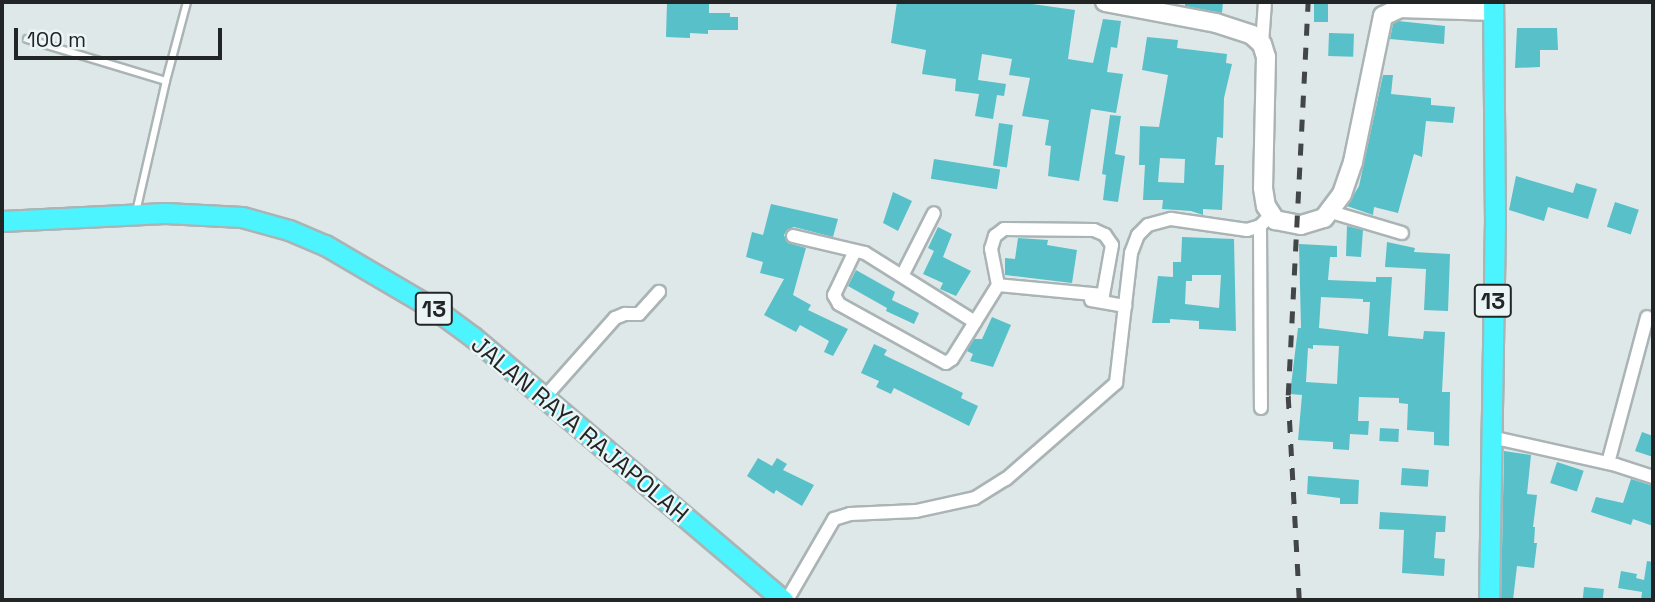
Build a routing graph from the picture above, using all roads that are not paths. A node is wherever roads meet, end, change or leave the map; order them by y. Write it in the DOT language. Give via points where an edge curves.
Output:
graph roads {
  1 [pos="187,2"];
  2 [pos="1105,2"];
  3 [pos="1265,2"];
  4 [pos="1493,6"];
  5 [pos="27,38"];
  6 [pos="1262,44"];
  7 [pos="166,81"];
  8 [pos="1331,212"];
  9 [pos="934,213"];
  10 [pos="135,214"];
  11 [pos="2,221"];
  12 [pos="1265,221"];
  13 [pos="1402,233"];
  14 [pos="793,236"];
  15 [pos="855,251"];
  16 [pos="903,274"];
  17 [pos="998,285"];
  18 [pos="659,292"];
  19 [pos="1102,295"];
  20 [pos="1125,306"];
  21 [pos="1647,317"];
  22 [pos="975,321"];
  23 [pos="947,373"];
  24 [pos="544,398"];
  25 [pos="1261,408"];
  26 [pos="1491,438"];
  27 [pos="1608,463"];
  28 [pos="1653,477"];
  29 [pos="785,600"];
  30 [pos="1489,600"];
  1 -- 7 [label="lane"];
  2 -- 6 [label="main road" via="1216,23 1252,35"];
  3 -- 6 [label="street"];
  4 -- 8 [label="main road" via="1400,8 1383,16 1353,162"];
  4 -- 26 [label="highway, 13"];
  5 -- 7 [label="lane"];
  6 -- 12 [label="main road" via="1266,57"];
  7 -- 10 [label="lane"];
  8 -- 12 [label="main road" via="1301,225"];
  8 -- 13 [label="street"];
  9 -- 16 [label="street"];
  10 -- 11 [label="highway, JALAN RAYA RAJAPOLAH / 13"];
  10 -- 24 [label="highway, JALAN RAYA RAJAPOLAH / 13" via="242,217 325,245 439,312"];
  12 -- 20 [label="street" via="1247,230 1171,219 1149,225 1138,235 1131,253"];
  12 -- 25 [label="street"];
  14 -- 15 [label="street"];
  15 -- 16 [label="street"];
  15 -- 22 [label="street" via="834,295 852,312 943,363 952,359"];
  16 -- 22 [label="street"];
  17 -- 19 [label="street"];
  17 -- 19 [label="street" via="991,249 995,236 1004,229 1094,230 1112,245"];
  17 -- 22 [label="street"];
  18 -- 24 [label="street" via="639,314 615,318"];
  19 -- 20 [label="street"];
  20 -- 22 [label="street" via="1002,294"];
  20 -- 29 [label="street" via="1116,383 1006,479 975,498 916,511 850,513 834,519"];
  21 -- 27 [label="street"];
  22 -- 23 [label="street"];
  24 -- 29 [label="highway, JALAN RAYA RAJAPOLAH / 13"];
  26 -- 27 [label="street"];
  26 -- 30 [label="highway, 13"];
  27 -- 28 [label="street"];
}
